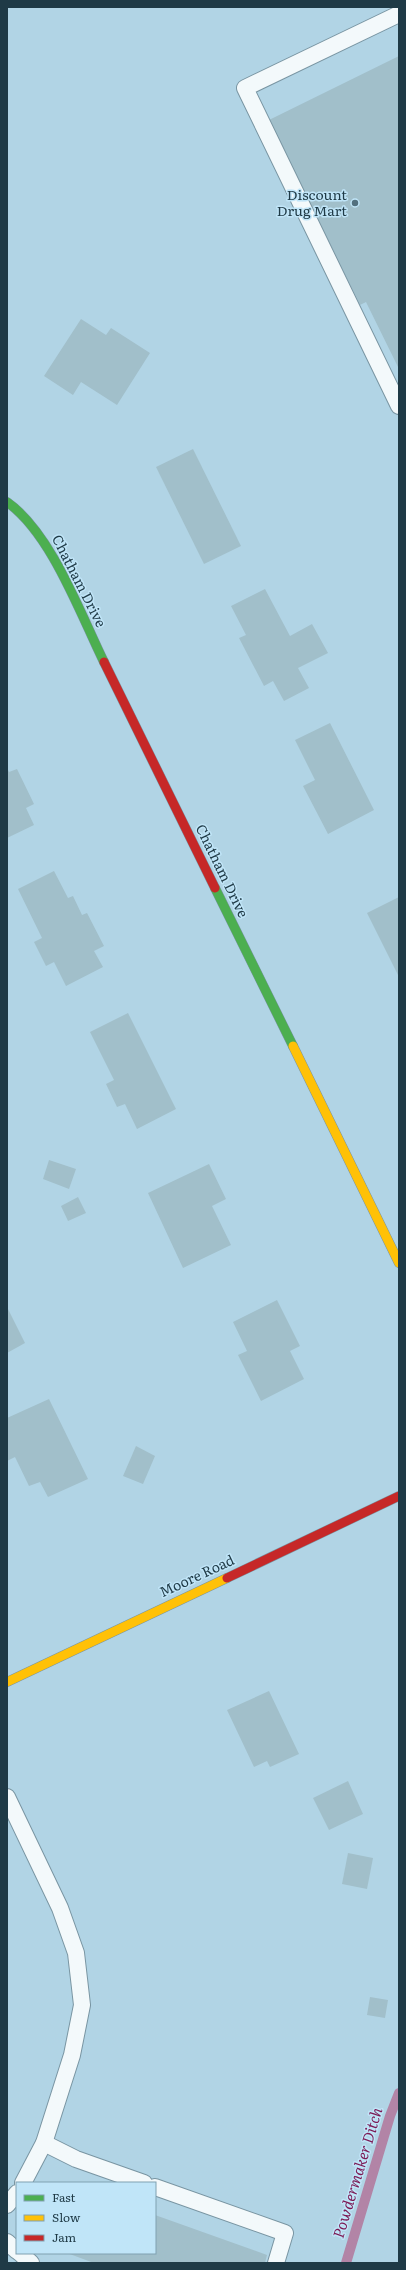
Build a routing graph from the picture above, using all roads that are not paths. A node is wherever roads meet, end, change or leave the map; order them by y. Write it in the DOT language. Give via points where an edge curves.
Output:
graph roads {
  1 [pos="399,14"];
  2 [pos="399,406"];
  3 [pos="7,502"];
  4 [pos="399,1263"];
  5 [pos="399,1496"];
  6 [pos="7,1682"];
  7 [pos="7,1797"];
  8 [pos="44,2143"];
  9 [pos="24,2182"];
  10 [pos="141,2182"];
  11 [pos="156,2187"];
  12 [pos="16,2194"];
  13 [pos="7,2205"];
  14 [pos="7,2242"];
  15 [pos="16,2250"];
  16 [pos="21,2254"];
  17 [pos="31,2263"];
  18 [pos="276,2263"];
  1 -- 2 [label="lane" via="245,88"];
  3 -- 4 [label="street, Chatham Drive" via="21,511 38,531 50,552"];
  5 -- 6 [label="street, Moore Road"];
  7 -- 8 [label="lane" via="67,1927 76,1953 82,2005 72,2055"];
  8 -- 9 [label="lane"];
  8 -- 10 [label="lane" via="76,2159"];
  11 -- 18 [label="lane" via="285,2233"];
  12 -- 13 [label="lane"];
  14 -- 15 [label="lane"];
  16 -- 17 [label="lane"];
}
